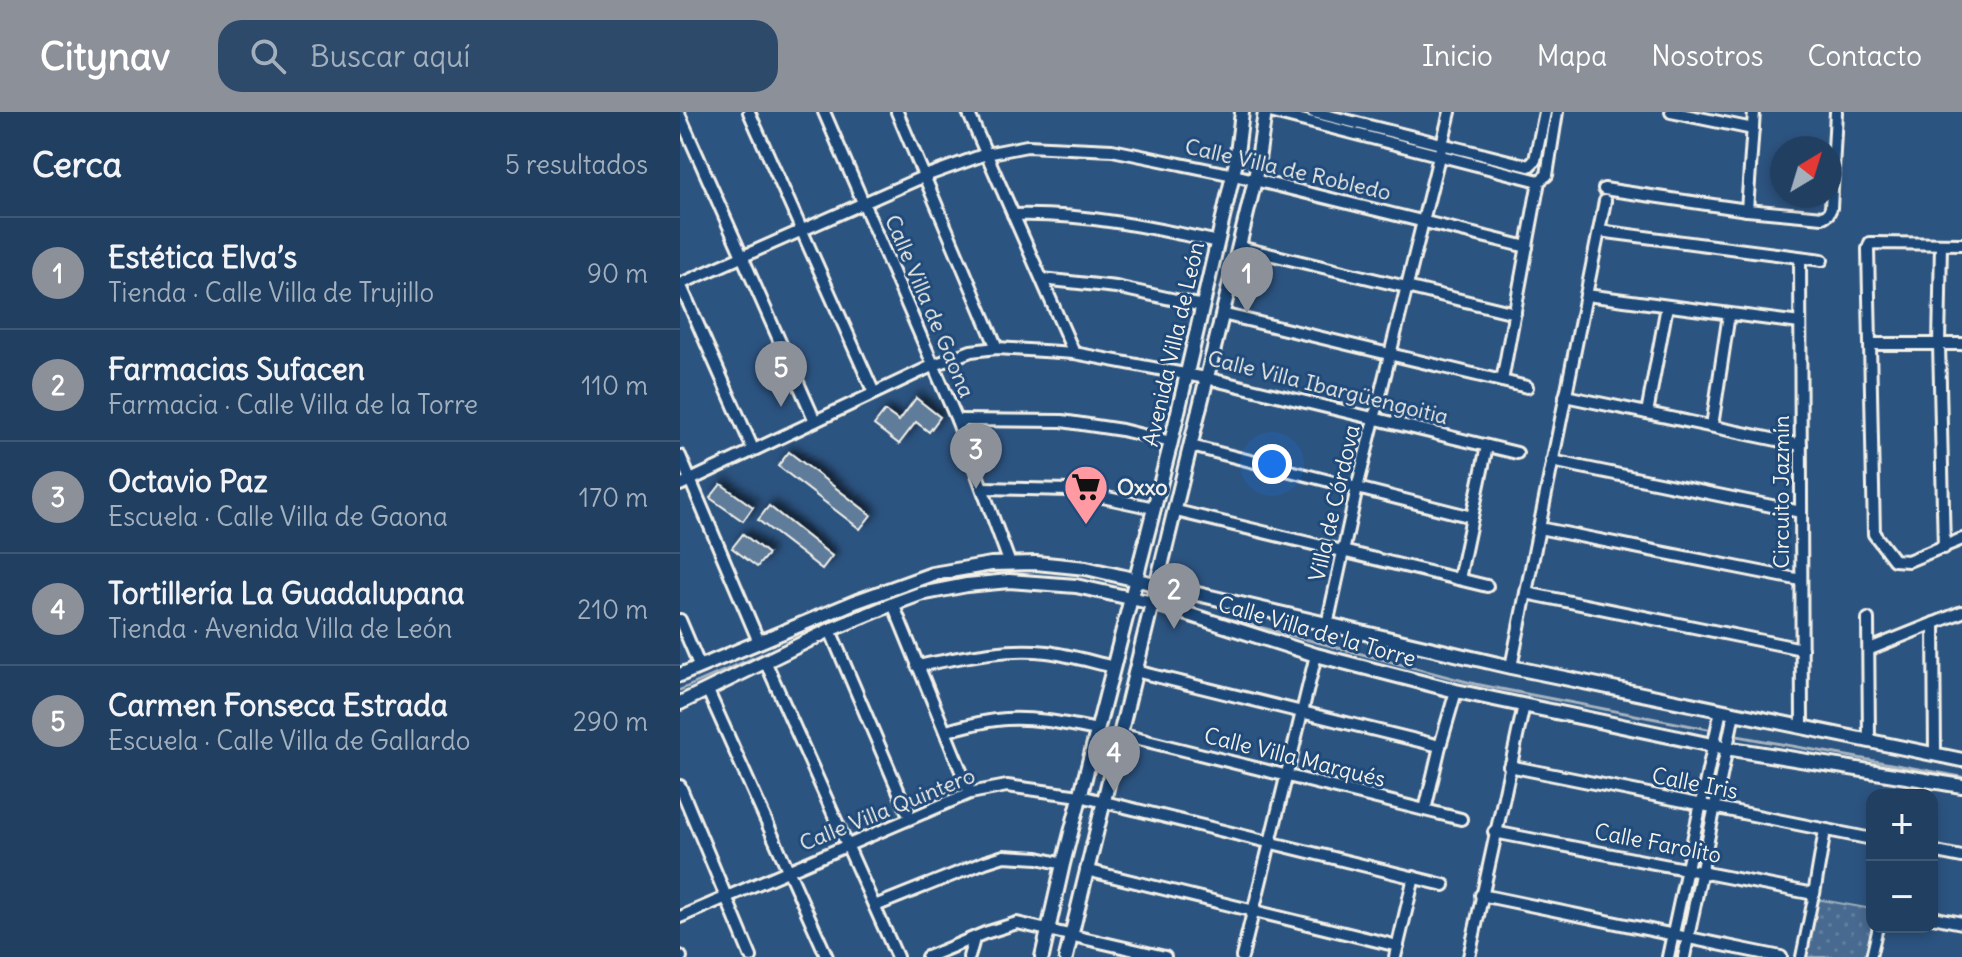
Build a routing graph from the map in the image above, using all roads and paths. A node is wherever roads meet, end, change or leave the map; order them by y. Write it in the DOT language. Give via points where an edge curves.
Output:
graph roads {
  1 [pos="749,112"];
  2 [pos="824,112"];
  3 [pos="897,112"];
  4 [pos="968,112"];
  5 [pos="1242,112"];
  6 [pos="1268,112"];
  7 [pos="1313,112"];
  8 [pos="1450,112"];
  9 [pos="1545,112"];
  10 [pos="1557,112"];
  11 [pos="1671,112"];
  12 [pos="1754,112"];
  13 [pos="1836,112"];
  14 [pos="680,116"];
  15 [pos="1753,129"];
  16 [pos="1441,150"];
  17 [pos="986,154"];
  18 [pos="1234,175"];
  19 [pos="925,176"];
  20 [pos="1255,180"];
  21 [pos="1539,181"];
  22 [pos="1604,189"];
  23 [pos="1605,201"];
  24 [pos="864,203"];
  25 [pos="1747,210"];
  26 [pos="1013,215"];
  27 [pos="1423,222"];
  28 [pos="802,230"];
  29 [pos="1599,231"];
  30 [pos="1218,242"];
  31 [pos="1941,244"];
  32 [pos="1962,244"];
  33 [pos="1239,247"];
  34 [pos="1527,247"];
  35 [pos="741,257"];
  36 [pos="1800,258"];
  37 [pos="1822,260"];
  38 [pos="1042,279"];
  39 [pos="680,284"];
  40 [pos="1407,289"];
  41 [pos="1586,295"];
  42 [pos="1203,306"];
  43 [pos="1667,306"];
  44 [pos="1515,313"];
  45 [pos="1222,314"];
  46 [pos="1729,314"];
  47 [pos="1800,323"];
  48 [pos="1870,344"];
  49 [pos="1939,344"];
  50 [pos="1962,344"];
  51 [pos="997,348"];
  52 [pos="1074,353"];
  53 [pos="1390,355"];
  54 [pos="934,365"];
  55 [pos="1187,374"];
  56 [pos="1206,378"];
  57 [pos="1502,381"];
  58 [pos="1527,387"];
  59 [pos="874,393"];
  60 [pos="1565,396"];
  61 [pos="1647,413"];
  62 [pos="957,420"];
  63 [pos="1374,420"];
  64 [pos="815,421"];
  65 [pos="1712,426"];
  66 [pos="1171,442"];
  67 [pos="1801,445"];
  68 [pos="1191,446"];
  69 [pos="1487,446"];
  70 [pos="753,449"];
  71 [pos="1517,453"];
  72 [pos="680,456"];
  73 [pos="1552,461"];
  74 [pos="685,482"];
  75 [pos="983,488"];
  76 [pos="1357,488"];
  77 [pos="1154,508"];
  78 [pos="1176,511"];
  79 [pos="1801,512"];
  80 [pos="1472,517"];
  81 [pos="1539,528"];
  82 [pos="1962,539"];
  83 [pos="1944,548"];
  84 [pos="1342,552"];
  85 [pos="1010,564"];
  86 [pos="1134,579"];
  87 [pos="1459,579"];
  88 [pos="1801,580"];
  89 [pos="1157,585"];
  90 [pos="1487,586"];
  91 [pos="1526,593"];
  92 [pos="1130,599"];
  93 [pos="1153,603"];
  94 [pos="893,604"];
  95 [pos="1962,612"];
  96 [pos="1868,619"];
  97 [pos="680,620"];
  98 [pos="1934,623"];
  99 [pos="1327,625"];
  100 [pos="830,630"];
  101 [pos="759,642"];
  102 [pos="1802,649"];
  103 [pos="1870,649"];
  104 [pos="1316,655"];
  105 [pos="766,663"];
  106 [pos="917,666"];
  107 [pos="700,667"];
  108 [pos="1114,667"];
  109 [pos="1511,667"];
  110 [pos="1135,671"];
  111 [pos="680,675"];
  112 [pos="708,691"];
  113 [pos="1456,691"];
  114 [pos="680,703"];
  115 [pos="1524,705"];
  116 [pos="1727,711"];
  117 [pos="1301,712"];
  118 [pos="1802,727"];
  119 [pos="1097,730"];
  120 [pos="946,731"];
  121 [pos="1119,734"];
  122 [pos="1869,741"];
  123 [pos="1440,746"];
  124 [pos="1720,746"];
  125 [pos="1935,754"];
  126 [pos="1962,760"];
  127 [pos="1509,766"];
  128 [pos="1286,776"];
  129 [pos="680,786"];
  130 [pos="1962,786"];
  131 [pos="970,793"];
  132 [pos="1080,796"];
  133 [pos="1102,802"];
  134 [pos="1701,805"];
  135 [pos="1714,808"];
  136 [pos="1425,810"];
  137 [pos="910,818"];
  138 [pos="1461,819"];
  139 [pos="1825,830"];
  140 [pos="1494,832"];
  141 [pos="1866,838"];
  142 [pos="1269,842"];
  143 [pos="848,844"];
  144 [pos="1938,852"];
  145 [pos="1962,857"];
  146 [pos="1063,864"];
  147 [pos="790,870"];
  148 [pos="1086,870"];
  149 [pos="1687,870"];
  150 [pos="1701,872"];
  151 [pos="1414,877"];
  152 [pos="1444,885"];
  153 [pos="1814,894"];
  154 [pos="1481,895"];
  155 [pos="726,897"];
  156 [pos="875,906"];
  157 [pos="1253,911"];
  158 [pos="680,917"];
  159 [pos="1938,918"];
  160 [pos="1962,923"];
  161 [pos="1049,930"];
  162 [pos="1877,933"];
  163 [pos="1072,934"];
  164 [pos="1673,935"];
  165 [pos="1687,938"];
  166 [pos="974,939"];
  167 [pos="1397,952"];
  168 [pos="751,957"];
  169 [pos="827,957"];
  170 [pos="897,957"];
  171 [pos="927,957"];
  172 [pos="969,957"];
  173 [pos="1042,957"];
  174 [pos="1066,957"];
  175 [pos="1165,957"];
  176 [pos="1242,957"];
  177 [pos="1469,957"];
  178 [pos="1668,957"];
  179 [pos="1684,957"];
  180 [pos="1781,957"];
  181 [pos="1801,957"];
  182 [pos="1871,957"];
  1 -- 28 [label="street"];
  2 -- 24 [label="street, Calle Villa de Gaona"];
  3 -- 19 [label="street"];
  4 -- 17 [label="street"];
  5 -- 18 [label="street, Avenida Villa de León"];
  6 -- 16 [label="street"];
  6 -- 20 [label="street, Avenida Villa de León"];
  7 -- 16 [label="street"];
  8 -- 16 [label="street, Villa de Córdova"];
  9 -- 16 [label="street" via="1529,166"];
  10 -- 21 [label="street" via="1547,175"];
  11 -- 15 [label="street"];
  12 -- 15 [label="street"];
  13 -- 25 [label="street" via="1828,214"];
  14 -- 35 [label="street"];
  15 -- 25 [label="street"];
  16 -- 21 [label="street"];
  16 -- 27 [label="street, Villa de Córdova"];
  17 -- 18 [label="street, Calle Villa de Robledo" via="1027,146 1112,150"];
  17 -- 19 [label="street, Calle Villa de Robledo"];
  17 -- 26 [label="street"];
  18 -- 20 [label="street, Calle Villa de Robledo"];
  18 -- 30 [label="street, Avenida Villa de León"];
  19 -- 24 [label="street, Calle Villa de Robledo"];
  19 -- 51 [label="street"];
  20 -- 27 [label="street, Calle Villa de Robledo"];
  20 -- 33 [label="street, Avenida Villa de León"];
  21 -- 34 [label="street"];
  22 -- 25 [label="street"];
  23 -- 29 [label="street"];
  24 -- 28 [label="street, Calle Villa de Robledo"];
  24 -- 54 [label="street, Calle Villa de Gaona"];
  26 -- 30 [label="street" via="1130,223"];
  26 -- 38 [label="street"];
  27 -- 34 [label="street, Calle Villa de Robledo"];
  27 -- 40 [label="street, Villa de Córdova"];
  28 -- 35 [label="street, Calle Villa de Robledo"];
  28 -- 59 [label="street"];
  29 -- 36 [label="street"];
  29 -- 41 [label="street"];
  30 -- 42 [label="street, Avenida Villa de León"];
  31 -- 32 [label="street"];
  31 -- 48 [label="street" via="1870,243"];
  31 -- 49 [label="street"];
  33 -- 40 [label="street"];
  33 -- 45 [label="street, Avenida Villa de León"];
  34 -- 44 [label="street"];
  35 -- 39 [label="street, Calle Villa de Robledo"];
  35 -- 64 [label="street"];
  36 -- 37 [label="street"];
  36 -- 47 [label="street, Circuito Jazmín"];
  38 -- 42 [label="street" via="1116,287"];
  38 -- 52 [label="street"];
  39 -- 70 [label="street"];
  40 -- 44 [label="street"];
  40 -- 53 [label="street, Villa de Córdova"];
  41 -- 43 [label="street"];
  41 -- 60 [label="street"];
  42 -- 55 [label="street, Avenida Villa de León"];
  43 -- 46 [label="street"];
  43 -- 61 [label="street"];
  44 -- 57 [label="street"];
  45 -- 53 [label="street"];
  45 -- 56 [label="street, Avenida Villa de León"];
  46 -- 47 [label="street"];
  46 -- 65 [label="street"];
  47 -- 67 [label="street, Circuito Jazmín"];
  48 -- 49 [label="street"];
  48 -- 83 [label="street" via="1874,534 1894,560 1908,561"];
  49 -- 50 [label="street"];
  49 -- 83 [label="street"];
  51 -- 52 [label="street, Calle Villa Ibargüengoitia"];
  51 -- 54 [label="street, Calle Villa Ibargüengoitia"];
  52 -- 55 [label="street, Calle Villa Ibargüengoitia"];
  53 -- 57 [label="street"];
  53 -- 63 [label="street, Villa de Córdova"];
  54 -- 59 [label="street, Calle Villa Ibargüengoitia"];
  54 -- 62 [label="street, Calle Villa de Gaona"];
  55 -- 56 [label="street, Calle Villa Ibargüengoitia"];
  55 -- 66 [label="street, Avenida Villa de León"];
  56 -- 63 [label="street, Calle Villa Ibargüengoitia"];
  56 -- 68 [label="street, Avenida Villa de León"];
  57 -- 58 [label="street"];
  59 -- 64 [label="street, Calle Villa Ibargüengoitia"];
  60 -- 61 [label="street"];
  60 -- 73 [label="street"];
  61 -- 65 [label="street"];
  62 -- 66 [label="street" via="1062,421"];
  62 -- 75 [label="street, Calle Villa de Gaona"];
  63 -- 69 [label="street, Calle Villa Ibargüengoitia"];
  63 -- 76 [label="street, Villa de Córdova"];
  64 -- 70 [label="street, Calle Villa Ibargüengoitia"];
  65 -- 67 [label="street"];
  66 -- 77 [label="street, Avenida Villa de León"];
  67 -- 79 [label="street, Circuito Jazmín"];
  68 -- 76 [label="street"];
  68 -- 78 [label="street, Avenida Villa de León"];
  69 -- 71 [label="street, Calle Villa Ibargüengoitia"];
  69 -- 80 [label="street"];
  70 -- 74 [label="street, Calle Villa Ibargüengoitia"];
  72 -- 74 [label="street"];
  73 -- 79 [label="street"];
  73 -- 81 [label="street"];
  74 -- 101 [label="street"];
  75 -- 77 [label="street" via="1070,490"];
  75 -- 85 [label="street, Calle Villa de Gaona"];
  76 -- 80 [label="street"];
  76 -- 84 [label="street, Villa de Córdova"];
  77 -- 86 [label="street, Avenida Villa de León"];
  78 -- 84 [label="street"];
  78 -- 89 [label="street, Avenida Villa de León"];
  79 -- 88 [label="street, Circuito Jazmín"];
  80 -- 87 [label="street"];
  81 -- 88 [label="street"];
  81 -- 91 [label="street"];
  82 -- 83 [label="street"];
  84 -- 87 [label="street"];
  84 -- 99 [label="street, Villa de Córdova"];
  85 -- 86 [label="street, Calle Villa de la Torre" via="1086,568"];
  85 -- 101 [label="street, Calle Villa de la Torre" via="932,574"];
  86 -- 89 [label="street, Calle Villa de la Torre"];
  86 -- 92 [label="street, Avenida Villa de León"];
  87 -- 90 [label="street"];
  88 -- 102 [label="street, Circuito Jazmín"];
  89 -- 93 [label="street, Avenida Villa de León"];
  89 -- 99 [label="street, Calle Villa de la Torre"];
  91 -- 102 [label="street"];
  91 -- 109 [label="street"];
  92 -- 93 [label="street, Calle Villa de la Torre"];
  92 -- 94 [label="street, Calle Villa de la Torre" via="1076,586 1009,581 920,594"];
  92 -- 108 [label="street, Avenida Villa de León"];
  93 -- 104 [label="street, Calle Villa de la Torre"];
  93 -- 110 [label="street, Avenida Villa de León"];
  94 -- 100 [label="street, Calle Villa de la Torre"];
  94 -- 106 [label="street"];
  95 -- 98 [label="street"];
  96 -- 103 [label="street"];
  97 -- 107 [label="street"];
  98 -- 103 [label="street"];
  98 -- 125 [label="street"];
  99 -- 109 [label="street, Calle Villa de la Torre"];
  100 -- 105 [label="street, Calle Villa de la Torre"];
  100 -- 137 [label="street"];
  101 -- 107 [label="street, Calle Villa de la Torre"];
  102 -- 118 [label="street, Circuito Jazmín"];
  103 -- 122 [label="street"];
  104 -- 113 [label="street, Calle Villa de la Torre"];
  104 -- 117 [label="street"];
  105 -- 112 [label="street, Calle Villa de la Torre"];
  105 -- 143 [label="street"];
  106 -- 108 [label="street" via="1026,651"];
  106 -- 120 [label="street"];
  107 -- 111 [label="street, Calle Villa de la Torre"];
  108 -- 119 [label="street, Avenida Villa de León"];
  109 -- 116 [label="street, Calle Villa de la Torre"];
  110 -- 117 [label="street"];
  110 -- 121 [label="street, Avenida Villa de León"];
  112 -- 114 [label="street, Calle Villa de la Torre"];
  112 -- 147 [label="street"];
  113 -- 115 [label="street, Calle Villa de la Torre"];
  113 -- 123 [label="street"];
  115 -- 124 [label="street, Calle Villa de la Torre"];
  115 -- 127 [label="street"];
  116 -- 118 [label="street, Calle Villa de la Torre"];
  116 -- 124 [label="street"];
  117 -- 123 [label="street"];
  117 -- 128 [label="street"];
  118 -- 122 [label="street, Calle Villa de la Torre"];
  119 -- 120 [label="street" via="1023,719"];
  119 -- 132 [label="street, Avenida Villa de León"];
  120 -- 131 [label="street"];
  121 -- 128 [label="street, Calle Villa Marqués"];
  121 -- 133 [label="street, Avenida Villa de León"];
  122 -- 125 [label="street, Calle Villa de la Torre"];
  123 -- 136 [label="street"];
  124 -- 130 [label="street, Calle Villa de la Torre"];
  124 -- 134 [label="street"];
  124 -- 135 [label="street"];
  125 -- 126 [label="street, Calle Villa de la Torre"];
  127 -- 134 [label="street, Calle Iris"];
  127 -- 140 [label="street"];
  128 -- 136 [label="street, Calle Villa Marqués"];
  128 -- 142 [label="street"];
  129 -- 155 [label="street"];
  131 -- 132 [label="street, Calle Villa Quintero" via="1007,786"];
  131 -- 137 [label="street, Calle Villa Quintero"];
  132 -- 133 [label="street, Calle Villa Quintero"];
  132 -- 146 [label="street, Avenida Villa de León"];
  133 -- 142 [label="street, Calle Villa Quintero"];
  133 -- 148 [label="street, Avenida Villa de León"];
  134 -- 135 [label="street, Calle Iris"];
  134 -- 149 [label="street"];
  135 -- 139 [label="street, Calle Iris"];
  135 -- 150 [label="street"];
  136 -- 138 [label="street, Calle Villa Marqués"];
  137 -- 143 [label="street, Calle Villa Quintero"];
  139 -- 141 [label="street, Calle Iris"];
  139 -- 153 [label="street"];
  140 -- 149 [label="street, Calle Farolito"];
  140 -- 154 [label="street"];
  142 -- 151 [label="street, Calle Villa Quintero"];
  142 -- 157 [label="street"];
  143 -- 147 [label="street, Calle Villa Quintero"];
  143 -- 156 [label="street"];
  144 -- 145 [label="street"];
  146 -- 156 [label="street" via="1004,856"];
  146 -- 161 [label="street, Avenida Villa de León"];
  147 -- 155 [label="street, Calle Villa Quintero"];
  147 -- 169 [label="street"];
  148 -- 157 [label="street"];
  148 -- 163 [label="street, Avenida Villa de León"];
  149 -- 150 [label="street, Calle Farolito"];
  149 -- 164 [label="street"];
  150 -- 153 [label="street, Calle Farolito"];
  150 -- 165 [label="street"];
  151 -- 152 [label="street, Calle Villa Quintero"];
  151 -- 167 [label="street"];
  153 -- 181 [label="street"];
  154 -- 164 [label="street"];
  154 -- 177 [label="street"];
  155 -- 158 [label="street, Calle Villa Quintero"];
  155 -- 168 [label="street"];
  156 -- 170 [label="street"];
  157 -- 167 [label="street"];
  157 -- 176 [label="street"];
  159 -- 160 [label="street"];
  161 -- 163 [label="street"];
  161 -- 166 [label="street" via="1011,924"];
  161 -- 173 [label="street, Avenida Villa de León"];
  162 -- 182 [label="street"];
  163 -- 174 [label="street, Avenida Villa de León"];
  163 -- 175 [label="street"];
  164 -- 165 [label="street"];
  164 -- 178 [label="street"];
  165 -- 179 [label="street"];
  165 -- 180 [label="street"];
  166 -- 171 [label="street"];
  166 -- 172 [label="street"];
}
